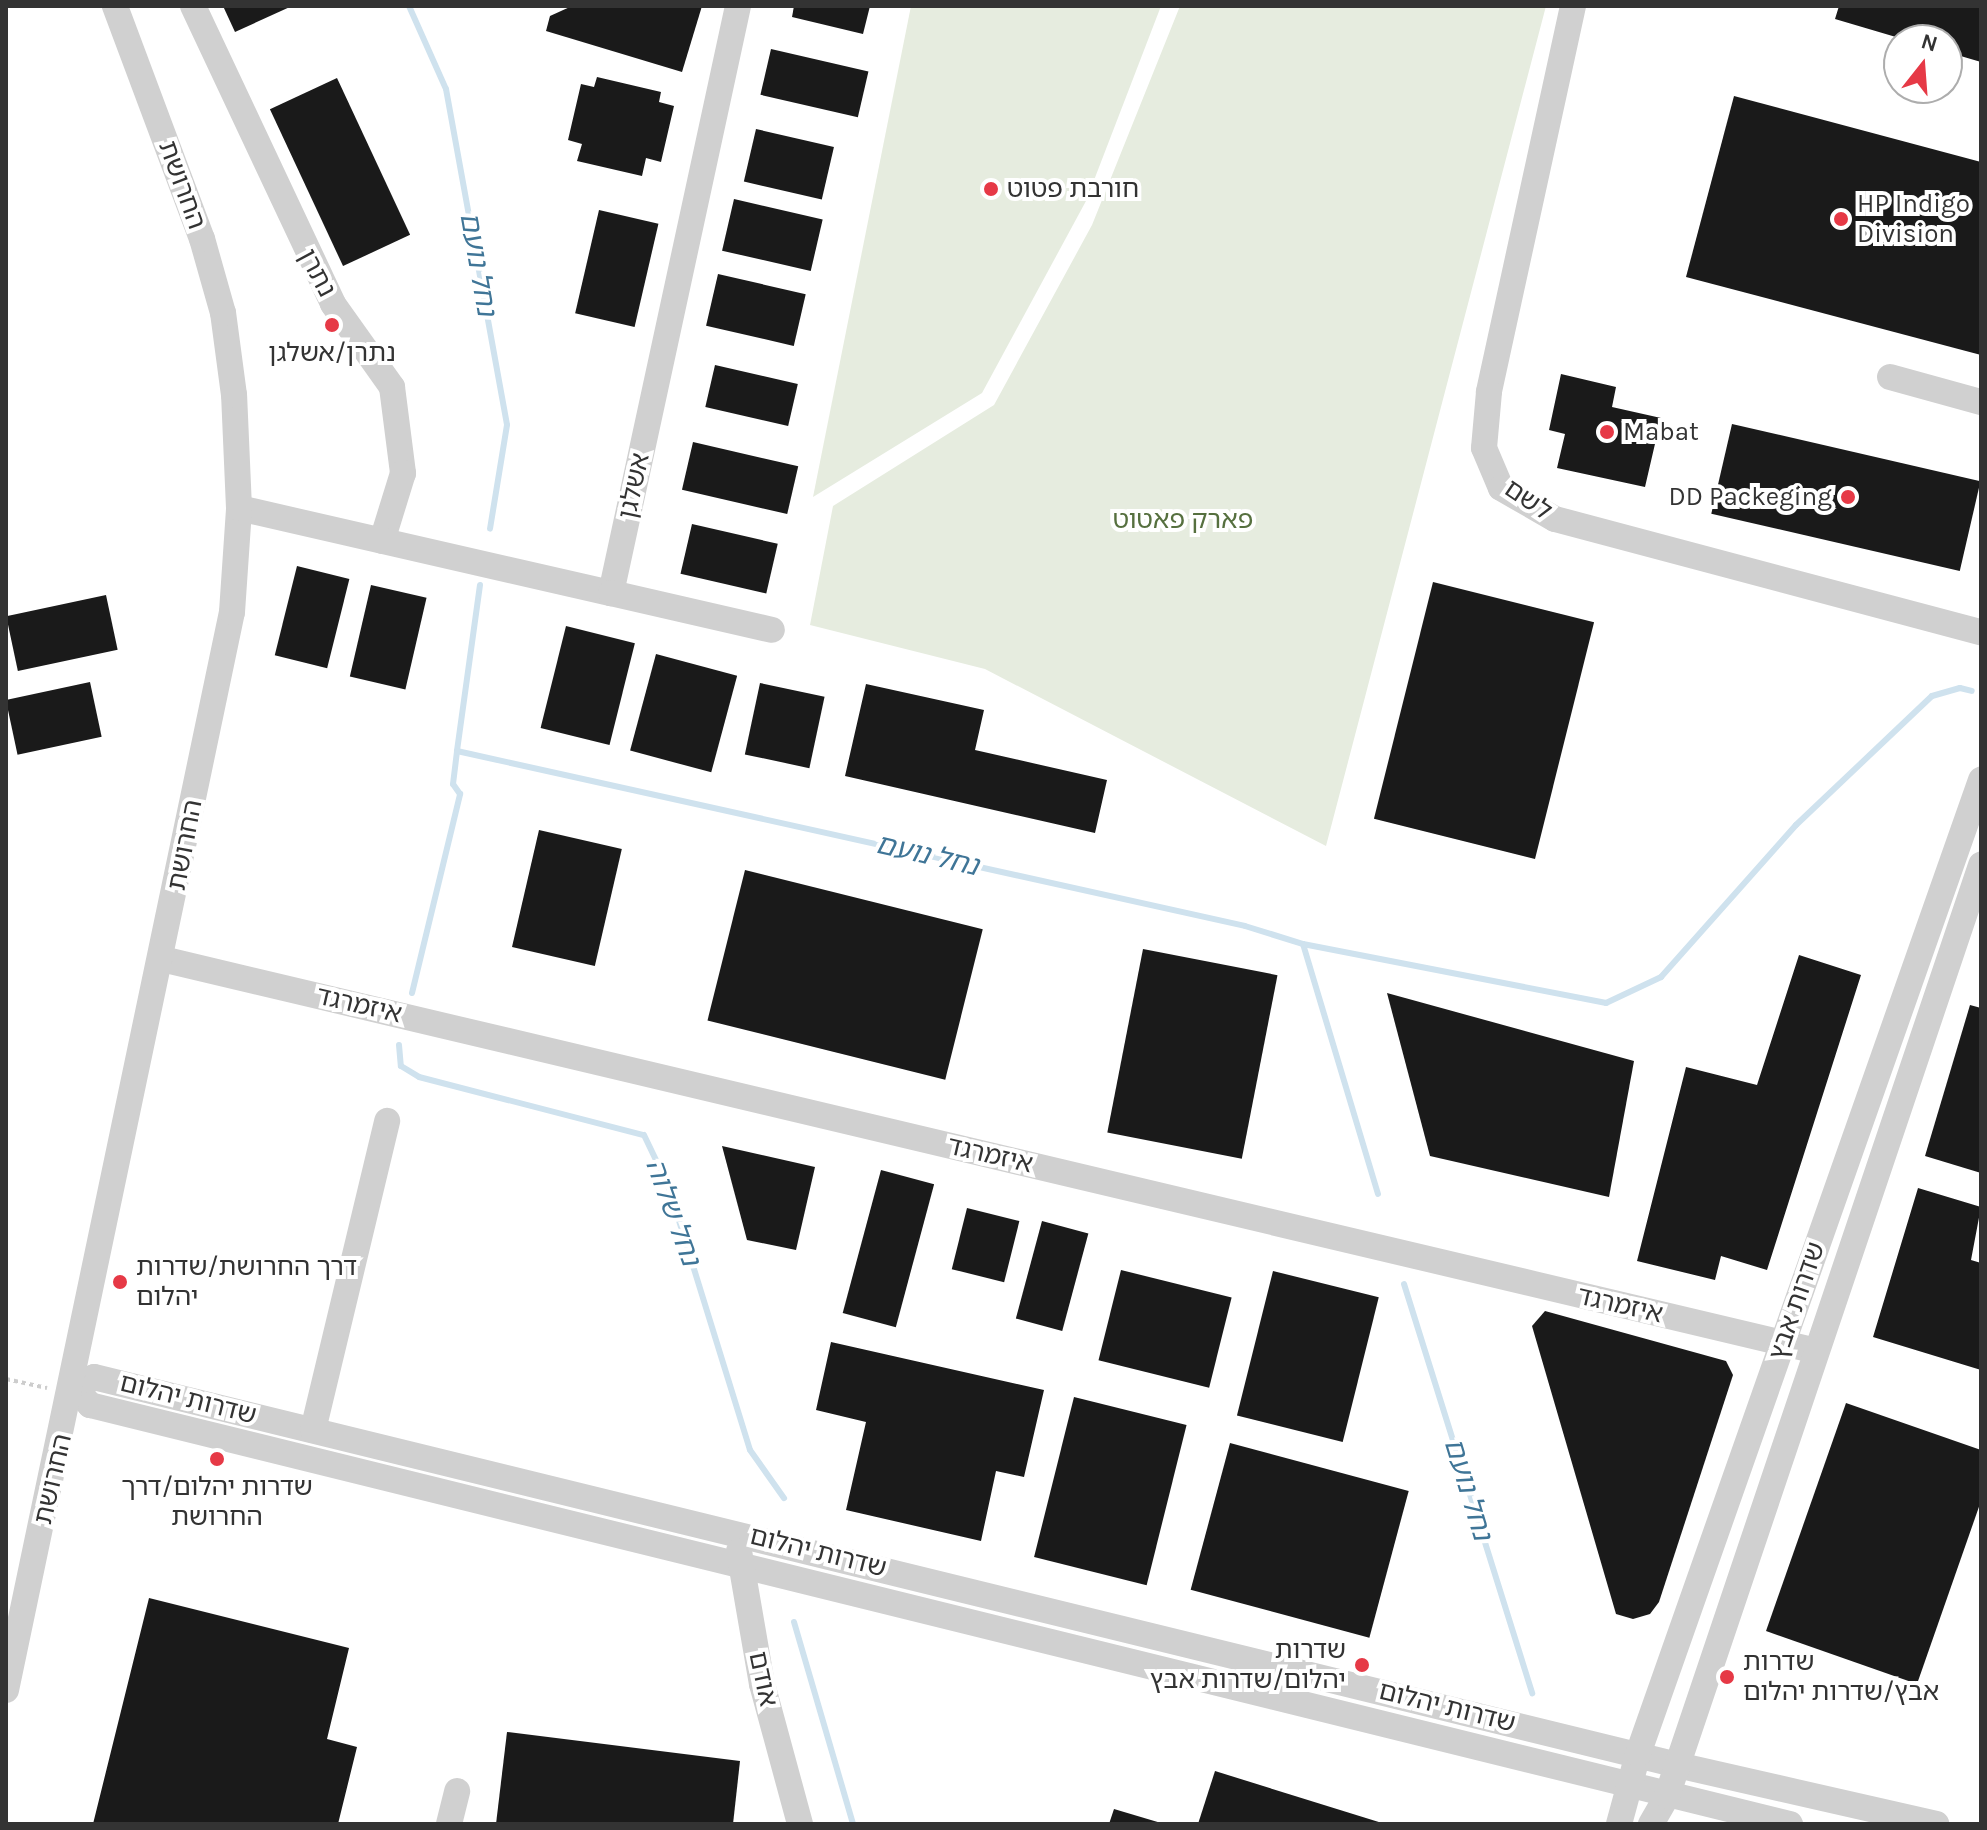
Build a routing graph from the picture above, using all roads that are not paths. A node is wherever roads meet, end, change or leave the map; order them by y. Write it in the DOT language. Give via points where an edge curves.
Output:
graph roads {
  1 [pos="115,6"];
  2 [pos="193,6"];
  3 [pos="738,6"];
  4 [pos="1573,6"];
  5 [pos="1890,377"];
  6 [pos="1981,402"];
  7 [pos="239,508"];
  8 [pos="382,541"];
  9 [pos="611,593"];
  10 [pos="772,630"];
  11 [pos="1981,632"];
  12 [pos="1981,780"];
  13 [pos="1981,865"];
  14 [pos="162,959"];
  15 [pos="387,1121"];
  16 [pos="1783,1343"];
  17 [pos="1816,1351"];
  18 [pos="74,1386"];
  19 [pos="313,1430"];
  20 [pos="736,1532"];
  21 [pos="741,1564"];
  22 [pos="6,1690"];
  23 [pos="1638,1754"];
  24 [pos="1677,1765"];
  25 [pos="1627,1785"];
  26 [pos="457,1791"];
  27 [pos="1667,1796"];
  28 [pos="449,1824"];
  29 [pos="800,1824"];
  30 [pos="1619,1824"];
  31 [pos="1651,1824"];
  32 [pos="1790,1824"];
  33 [pos="1936,1824"];
  1 -- 7 [label="street, החרושת" via="202,239 223,313 234,395"];
  2 -- 8 [label="street, נתרן" via="326,291 392,387 403,473"];
  3 -- 9 [label="street, אשלגן"];
  4 -- 11 [label="street, לשם" via="1489,392 1484,448 1501,488 1555,519"];
  5 -- 6 [label="street"];
  7 -- 8 [label="street"];
  7 -- 14 [label="street, החרושת" via="232,612"];
  8 -- 9 [label="street"];
  9 -- 10 [label="street"];
  12 -- 16 [label="street, שדרות אבץ"];
  13 -- 17 [label="street, שדרות אבץ"];
  14 -- 16 [label="street, איזמרגד"];
  14 -- 18 [label="street, החרושת"];
  15 -- 19 [label="street"];
  16 -- 17 [label="street, איזמרגד"];
  16 -- 23 [label="street, שדרות אבץ"];
  17 -- 24 [label="street, שדרות אבץ"];
  18 -- 19 [label="street, שדרות יהלום" via="94,1377"];
  18 -- 21 [label="street, שדרות יהלום" via="90,1405"];
  18 -- 22 [label="street, החרושת"];
  19 -- 20 [label="street, שדרות יהלום"];
  20 -- 21 [label="street, אודם"];
  20 -- 23 [label="street, שדרות יהלום"];
  21 -- 25 [label="street, שדרות יהלום"];
  21 -- 29 [label="street, אודם" via="762,1684"];
  23 -- 24 [label="street, שדרות יהלום"];
  23 -- 25 [label="street, שדרות אבץ"];
  24 -- 27 [label="street, שדרות אבץ"];
  24 -- 33 [label="street, שדרות יהלום"];
  25 -- 27 [label="street, שדרות יהלום"];
  25 -- 30 [label="street, שדרות אבץ"];
  26 -- 28 [label="street"];
  27 -- 31 [label="street, שדרות אבץ"];
  27 -- 32 [label="street, שדרות יהלום"];
}
